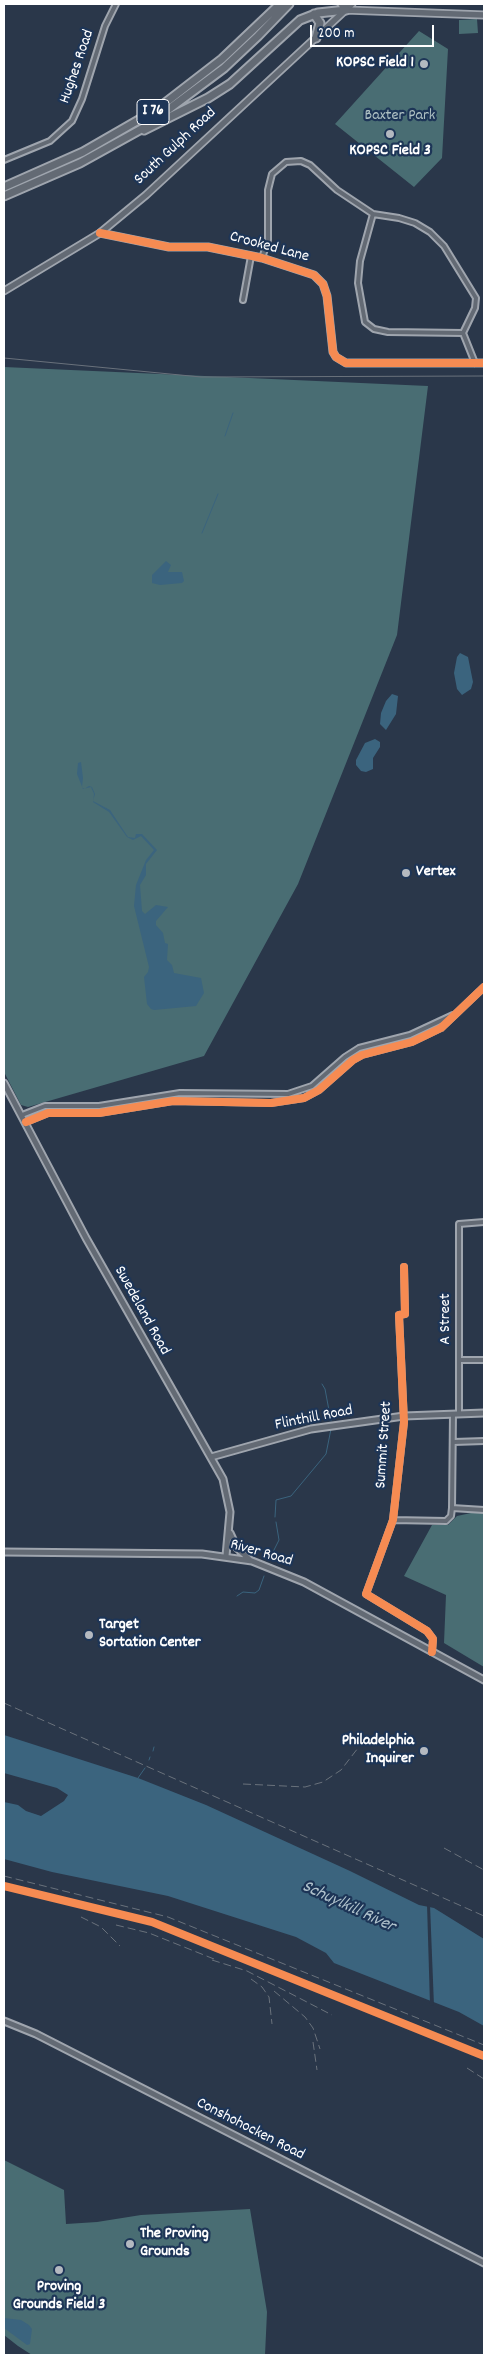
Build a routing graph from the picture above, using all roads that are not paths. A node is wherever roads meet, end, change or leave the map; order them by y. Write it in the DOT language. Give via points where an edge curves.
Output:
graph roads {
  1 [pos="116,4"];
  2 [pos="280,4"];
  3 [pos="289,4"];
  4 [pos="352,4"];
  5 [pos="344,7"];
  6 [pos="314,14"];
  7 [pos="484,15"];
  8 [pos="316,38"];
  9 [pos="126,138"];
  10 [pos="4,160"];
  11 [pos="4,187"];
  12 [pos="4,196"];
  13 [pos="373,214"];
  14 [pos="100,233"];
  15 [pos="252,256"];
  16 [pos="262,258"];
  17 [pos="4,291"];
  18 [pos="243,300"];
  19 [pos="463,333"];
  20 [pos="475,363"];
  21 [pos="484,363"];
  22 [pos="484,987"];
  23 [pos="459,1012"];
  24 [pos="4,1084"];
  25 [pos="22,1115"];
  26 [pos="26,1122"];
  27 [pos="484,1222"];
  28 [pos="404,1267"];
  29 [pos="459,1360"];
  30 [pos="484,1360"];
  31 [pos="484,1413"];
  32 [pos="456,1414"];
  33 [pos="404,1416"];
  34 [pos="484,1441"];
  35 [pos="454,1442"];
  36 [pos="211,1456"];
  37 [pos="452,1508"];
  38 [pos="484,1510"];
  39 [pos="393,1520"];
  40 [pos="229,1531"];
  41 [pos="4,1552"];
  42 [pos="226,1556"];
  43 [pos="252,1561"];
  44 [pos="432,1652"];
  45 [pos="484,1680"];
  46 [pos="4,2021"];
  47 [pos="484,2262"];
  1 -- 10 [label="street, Hughes Road" via="105,26 72,122 50,141"];
  2 -- 11 [label="highway, I 76" via="222,58 156,110 83,152"];
  3 -- 9 [label="highway, I 76" via="224,68"];
  4 -- 5 [label="main road, South Gulph Road"];
  5 -- 6 [label="highway"];
  5 -- 7 [label="main road"];
  5 -- 8 [label="main road, South Gulph Road"];
  6 -- 8 [label="highway" via="320,23"];
  6 -- 9 [label="highway" via="294,24 222,90"];
  8 -- 14 [label="main road, South Gulph Road" via="221,122 146,195"];
  9 -- 12 [label="highway, I 76" via="80,163"];
  13 -- 16 [label="street" via="337,190 310,165 301,161 286,162 276,169 269,184 268,240"];
  13 -- 19 [label="street" via="415,224 430,232 444,246 476,298 476,308"];
  13 -- 19 [label="street" via="360,261 358,283 365,322 374,329 388,332"];
  14 -- 15 [label="main road, Crooked Lane" via="169,247 208,247"];
  14 -- 17 [label="main road, South Gulph Road"];
  15 -- 16 [label="main road, Crooked Lane"];
  15 -- 18 [label="street"];
  16 -- 20 [label="main road, Crooked Lane" via="308,272 323,284 331,347 341,361 352,364"];
  19 -- 20 [label="street"];
  20 -- 21 [label="main road, Crooked Lane"];
  22 -- 23 [label="street"];
  23 -- 25 [label="street" via="410,1035 359,1048 312,1086 294,1093 271,1096 180,1093 99,1106 45,1106"];
  23 -- 26 [label="street" via="441,1028 421,1039 362,1054 319,1090 296,1100 271,1103 180,1100 99,1113 48,1113"];
  24 -- 25 [label="main road, Swedeland Road"];
  25 -- 26 [label="main road, Swedeland Road"];
  26 -- 36 [label="main road, Swedeland Road" via="95,1254"];
  27 -- 29 [label="street, A Street" via="458,1224"];
  28 -- 33 [label="street, Summit Street" via="405,1314 399,1315"];
  29 -- 30 [label="street"];
  29 -- 32 [label="street, A Street"];
  31 -- 32 [label="main road, Flinthill Road"];
  32 -- 33 [label="main road, Flinthill Road"];
  32 -- 35 [label="street, A Street"];
  33 -- 36 [label="main road, Flinthill Road" via="310,1429"];
  33 -- 39 [label="street, Summit Street"];
  34 -- 35 [label="street"];
  35 -- 37 [label="street, A Street"];
  36 -- 40 [label="main road, Swedeland Road" via="229,1498"];
  37 -- 38 [label="street"];
  37 -- 39 [label="street" via="446,1521"];
  39 -- 44 [label="street, Summit Street" via="366,1594 427,1631 434,1641"];
  40 -- 42 [label="main road, Swedeland Road"];
  40 -- 43 [label="main road" via="237,1548"];
  41 -- 42 [label="main road, River Road"];
  42 -- 43 [label="main road, River Road"];
  43 -- 44 [label="main road, River Road" via="304,1582"];
  44 -- 45 [label="main road, River Road"];
  46 -- 47 [label="main road, Conshohocken Road" via="36,2034"];
}
